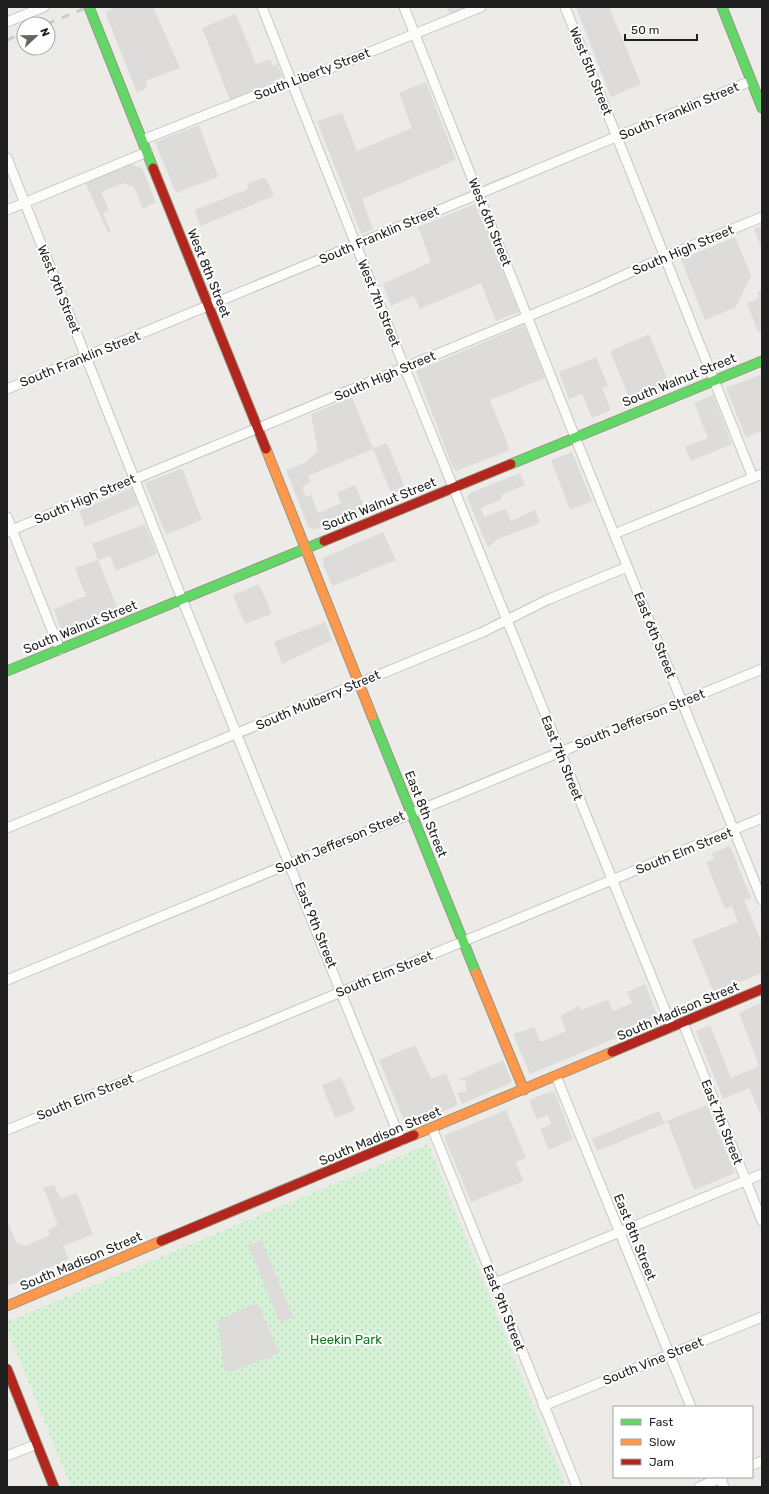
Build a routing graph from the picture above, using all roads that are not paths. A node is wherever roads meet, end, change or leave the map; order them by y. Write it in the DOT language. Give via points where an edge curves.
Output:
graph roads {
  1 [pos="44,7"];
  2 [pos="89,7"];
  3 [pos="262,7"];
  4 [pos="404,7"];
  5 [pos="481,7"];
  6 [pos="565,7"];
  7 [pos="722,7"];
  8 [pos="7,22"];
  9 [pos="415,35"];
  10 [pos="751,81"];
  11 [pos="292,82"];
  12 [pos="762,108"];
  13 [pos="617,137"];
  14 [pos="142,140"];
  15 [pos="147,152"];
  16 [pos="7,158"];
  17 [pos="478,194"];
  18 [pos="25,202"];
  19 [pos="7,210"];
  20 [pos="762,217"];
  21 [pos="356,245"];
  22 [pos="664,257"];
  23 [pos="208,306"];
  24 [pos="527,317"];
  25 [pos="86,356"];
  26 [pos="762,361"];
  27 [pos="405,367"];
  28 [pos="714,380"];
  29 [pos="7,389"];
  30 [pos="257,429"];
  31 [pos="575,437"];
  32 [pos="762,474"];
  33 [pos="135,478"];
  34 [pos="753,478"];
  35 [pos="453,488"];
  36 [pos="7,517"];
  37 [pos="10,531"];
  38 [pos="614,534"];
  39 [pos="305,548"];
  40 [pos="627,566"];
  41 [pos="182,599"];
  42 [pos="507,621"];
  43 [pos="60,650"];
  44 [pos="762,668"];
  45 [pos="7,671"];
  46 [pos="359,683"];
  47 [pos="682,702"];
  48 [pos="238,733"];
  49 [pos="559,752"];
  50 [pos="411,813"];
  51 [pos="762,818"];
  52 [pos="7,828"];
  53 [pos="734,830"];
  54 [pos="290,863"];
  55 [pos="612,880"];
  56 [pos="762,900"];
  57 [pos="464,941"];
  58 [pos="7,980"];
  59 [pos="762,989"];
  60 [pos="343,992"];
  61 [pos="683,1023"];
  62 [pos="672,1027"];
  63 [pos="556,1076"];
  64 [pos="524,1090"];
  65 [pos="432,1128"];
  66 [pos="7,1130"];
  67 [pos="401,1141"];
  68 [pos="762,1174"];
  69 [pos="746,1181"];
  70 [pos="762,1221"];
  71 [pos="619,1232"];
  72 [pos="495,1283"];
  73 [pos="7,1306"];
  74 [pos="762,1317"];
  75 [pos="669,1355"];
  76 [pos="7,1369"];
  77 [pos="544,1406"];
  78 [pos="691,1406"];
  79 [pos="37,1444"];
  80 [pos="7,1456"];
  81 [pos="722,1480"];
  82 [pos="54,1487"];
  83 [pos="577,1487"];
  84 [pos="699,1487"];
  1 -- 8 [label="street"];
  2 -- 14 [label="main road, West 8th Street"];
  3 -- 11 [label="street, West 7th Street"];
  4 -- 9 [label="street, West 6th Street"];
  5 -- 9 [label="street, South Liberty Street"];
  6 -- 13 [label="street, West 5th Street"];
  7 -- 10 [label="main road"];
  9 -- 11 [label="street, South Liberty Street"];
  9 -- 17 [label="street, West 6th Street"];
  10 -- 12 [label="main road"];
  10 -- 13 [label="street, South Franklin Street"];
  11 -- 14 [label="street, South Liberty Street"];
  11 -- 21 [label="street, West 7th Street"];
  13 -- 17 [label="street, South Franklin Street"];
  13 -- 22 [label="street, West 5th Street"];
  14 -- 15 [label="main road, West 8th Street"];
  15 -- 18 [label="street"];
  15 -- 23 [label="main road, West 8th Street"];
  16 -- 18 [label="street, West 9th Street"];
  17 -- 21 [label="street, South Franklin Street"];
  17 -- 24 [label="street, West 6th Street"];
  18 -- 19 [label="street"];
  18 -- 25 [label="street, West 9th Street"];
  20 -- 22 [label="street, South High Street"];
  21 -- 23 [label="street, South Franklin Street"];
  21 -- 27 [label="street, West 7th Street"];
  22 -- 24 [label="street, South High Street"];
  22 -- 28 [label="street, West 5th Street"];
  23 -- 25 [label="street, South Franklin Street"];
  23 -- 30 [label="main road, West 8th Street"];
  24 -- 27 [label="street, South High Street"];
  24 -- 31 [label="street, West 6th Street"];
  25 -- 29 [label="street, South Franklin Street"];
  25 -- 33 [label="street, West 9th Street"];
  26 -- 28 [label="main road, South Walnut Street"];
  27 -- 30 [label="street, South High Street"];
  27 -- 35 [label="street, West 7th Street"];
  28 -- 31 [label="main road, South Walnut Street"];
  28 -- 34 [label="street, West 5th Street"];
  30 -- 33 [label="street, South High Street"];
  30 -- 39 [label="main road, West 8th Street"];
  31 -- 35 [label="main road, South Walnut Street"];
  31 -- 38 [label="street, East 6th Street"];
  32 -- 34 [label="street"];
  33 -- 37 [label="street, South High Street"];
  33 -- 41 [label="street, West 9th Street"];
  34 -- 38 [label="street"];
  35 -- 39 [label="main road, South Walnut Street"];
  35 -- 42 [label="street, East 7th Street"];
  36 -- 37 [label="street"];
  37 -- 43 [label="street"];
  38 -- 40 [label="street, East 6th Street"];
  39 -- 41 [label="main road, South Walnut Street"];
  39 -- 46 [label="main road, East 8th Street"];
  40 -- 42 [label="street, South Mulberry Street" via="547,600"];
  40 -- 47 [label="street, East 6th Street"];
  41 -- 43 [label="main road, South Walnut Street"];
  41 -- 48 [label="street, East 9th Street"];
  42 -- 46 [label="street, South Mulberry Street"];
  42 -- 49 [label="street, East 7th Street"];
  43 -- 45 [label="main road, South Walnut Street"];
  44 -- 47 [label="street, South Jefferson Street"];
  46 -- 48 [label="street, South Mulberry Street"];
  46 -- 50 [label="main road, East 8th Street"];
  47 -- 49 [label="street, South Jefferson Street"];
  47 -- 53 [label="street, East 6th Street"];
  48 -- 52 [label="street, South Mulberry Street"];
  48 -- 54 [label="street, East 9th Street"];
  49 -- 50 [label="street, South Jefferson Street"];
  49 -- 55 [label="street, East 7th Street"];
  50 -- 54 [label="street, South Jefferson Street"];
  50 -- 57 [label="main road, East 8th Street"];
  51 -- 53 [label="street, South Elm Street"];
  53 -- 55 [label="street, South Elm Street"];
  53 -- 56 [label="street, East 6th Street"];
  54 -- 58 [label="street, South Jefferson Street"];
  54 -- 60 [label="street, East 9th Street"];
  55 -- 57 [label="street, South Elm Street"];
  55 -- 62 [label="street, East 7th Street"];
  57 -- 60 [label="street, South Elm Street"];
  57 -- 64 [label="main road, East 8th Street"];
  59 -- 61 [label="main road, South Madison Street"];
  60 -- 66 [label="street, South Elm Street"];
  60 -- 67 [label="street, East 9th Street"];
  61 -- 62 [label="main road, South Madison Street"];
  61 -- 69 [label="street, East 7th Street"];
  62 -- 63 [label="main road, South Madison Street"];
  63 -- 64 [label="main road, South Madison Street"];
  63 -- 71 [label="street, East 8th Street"];
  64 -- 65 [label="main road, South Madison Street"];
  65 -- 67 [label="main road, South Madison Street"];
  65 -- 72 [label="street, East 9th Street"];
  67 -- 73 [label="main road, South Madison Street"];
  68 -- 69 [label="street"];
  69 -- 70 [label="street, East 7th Street"];
  69 -- 71 [label="street"];
  71 -- 72 [label="street"];
  71 -- 75 [label="street, East 8th Street"];
  72 -- 77 [label="street, East 9th Street"];
  74 -- 75 [label="street, South Vine Street"];
  75 -- 77 [label="street, South Vine Street"];
  75 -- 78 [label="street, East 8th Street"];
  76 -- 79 [label="main road"];
  77 -- 83 [label="street, East 9th Street"];
  79 -- 80 [label="street"];
  79 -- 82 [label="main road"];
  81 -- 84 [label="street"];
}
